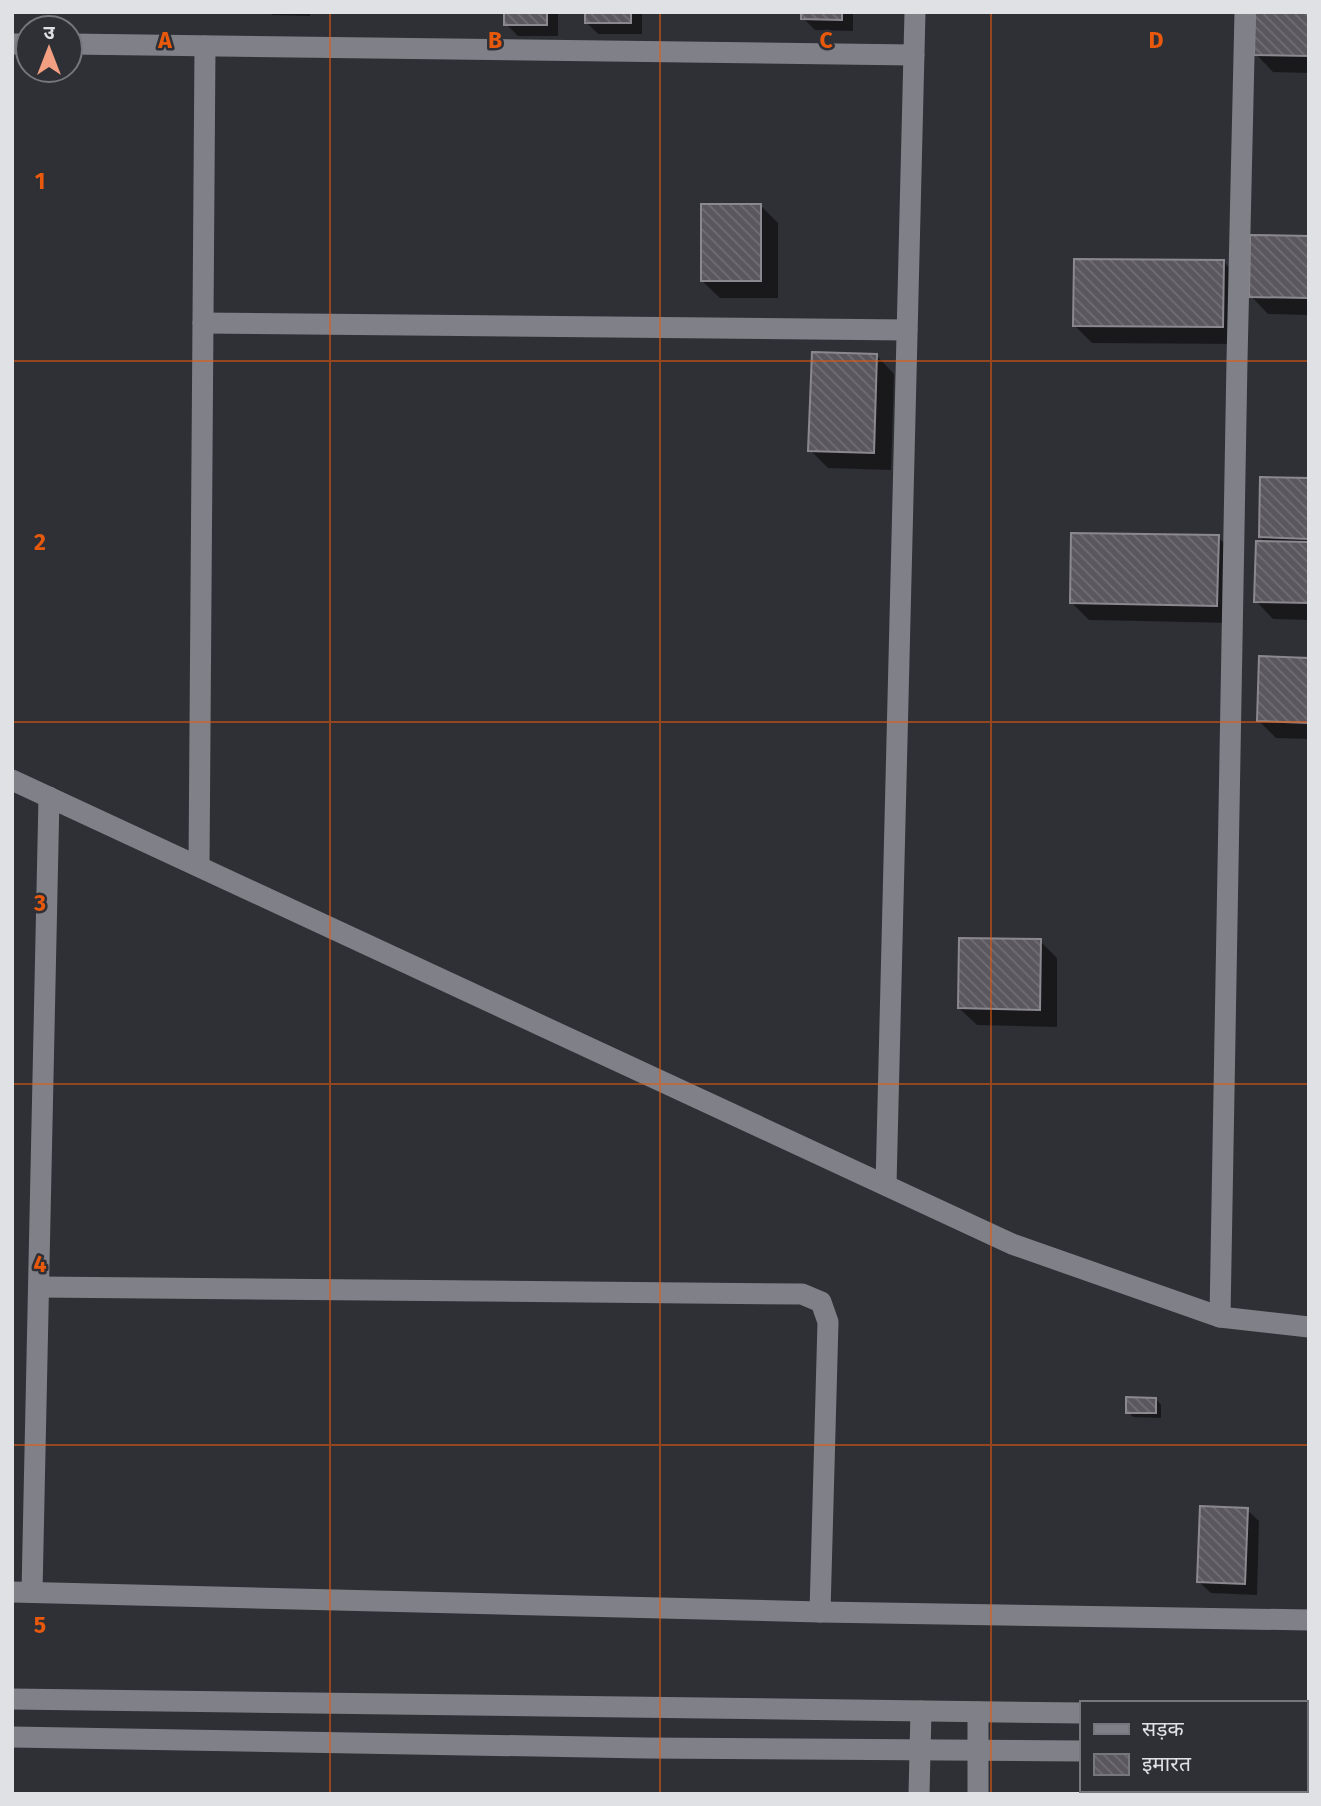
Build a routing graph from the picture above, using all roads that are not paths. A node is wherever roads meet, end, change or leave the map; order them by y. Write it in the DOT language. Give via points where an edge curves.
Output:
graph roads {
  1 [pos="915,12"];
  2 [pos="1245,12"];
  3 [pos="84,44"];
  4 [pos="205,46"];
  5 [pos="914,55"];
  6 [pos="202,323"];
  7 [pos="907,330"];
  8 [pos="12,779"];
  9 [pos="49,797"];
  10 [pos="199,866"];
  11 [pos="886,1185"];
  12 [pos="38,1287"];
  13 [pos="1220,1317"];
  14 [pos="1309,1327"];
  15 [pos="22,1592"];
  16 [pos="820,1612"];
  17 [pos="1309,1620"];
  18 [pos="12,1699"];
  19 [pos="921,1711"];
  20 [pos="978,1712"];
  21 [pos="1080,1713"];
  22 [pos="12,1737"];
  23 [pos="920,1750"];
  24 [pos="978,1750"];
  25 [pos="1080,1751"];
  26 [pos="919,1794"];
  27 [pos="978,1794"];
  1 -- 5 [label="street"];
  2 -- 13 [label="street"];
  3 -- 4 [label="street"];
  4 -- 5 [label="street"];
  4 -- 6 [label="street"];
  5 -- 7 [label="street"];
  6 -- 7 [label="street"];
  6 -- 10 [label="street"];
  7 -- 11 [label="street"];
  8 -- 9 [label="street"];
  9 -- 10 [label="street"];
  9 -- 12 [label="street"];
  10 -- 11 [label="street"];
  11 -- 13 [label="street" via="1012,1244"];
  12 -- 15 [label="street"];
  12 -- 16 [label="street" via="802,1294 821,1302 828,1322"];
  13 -- 14 [label="street"];
  15 -- 16 [label="street"];
  16 -- 17 [label="street"];
  18 -- 19 [label="street"];
  19 -- 20 [label="street"];
  19 -- 23 [label="street"];
  20 -- 21 [label="street"];
  20 -- 24 [label="street"];
  22 -- 23 [label="street"];
  23 -- 24 [label="street"];
  23 -- 26 [label="street"];
  24 -- 25 [label="street"];
  24 -- 27 [label="street"];
}
